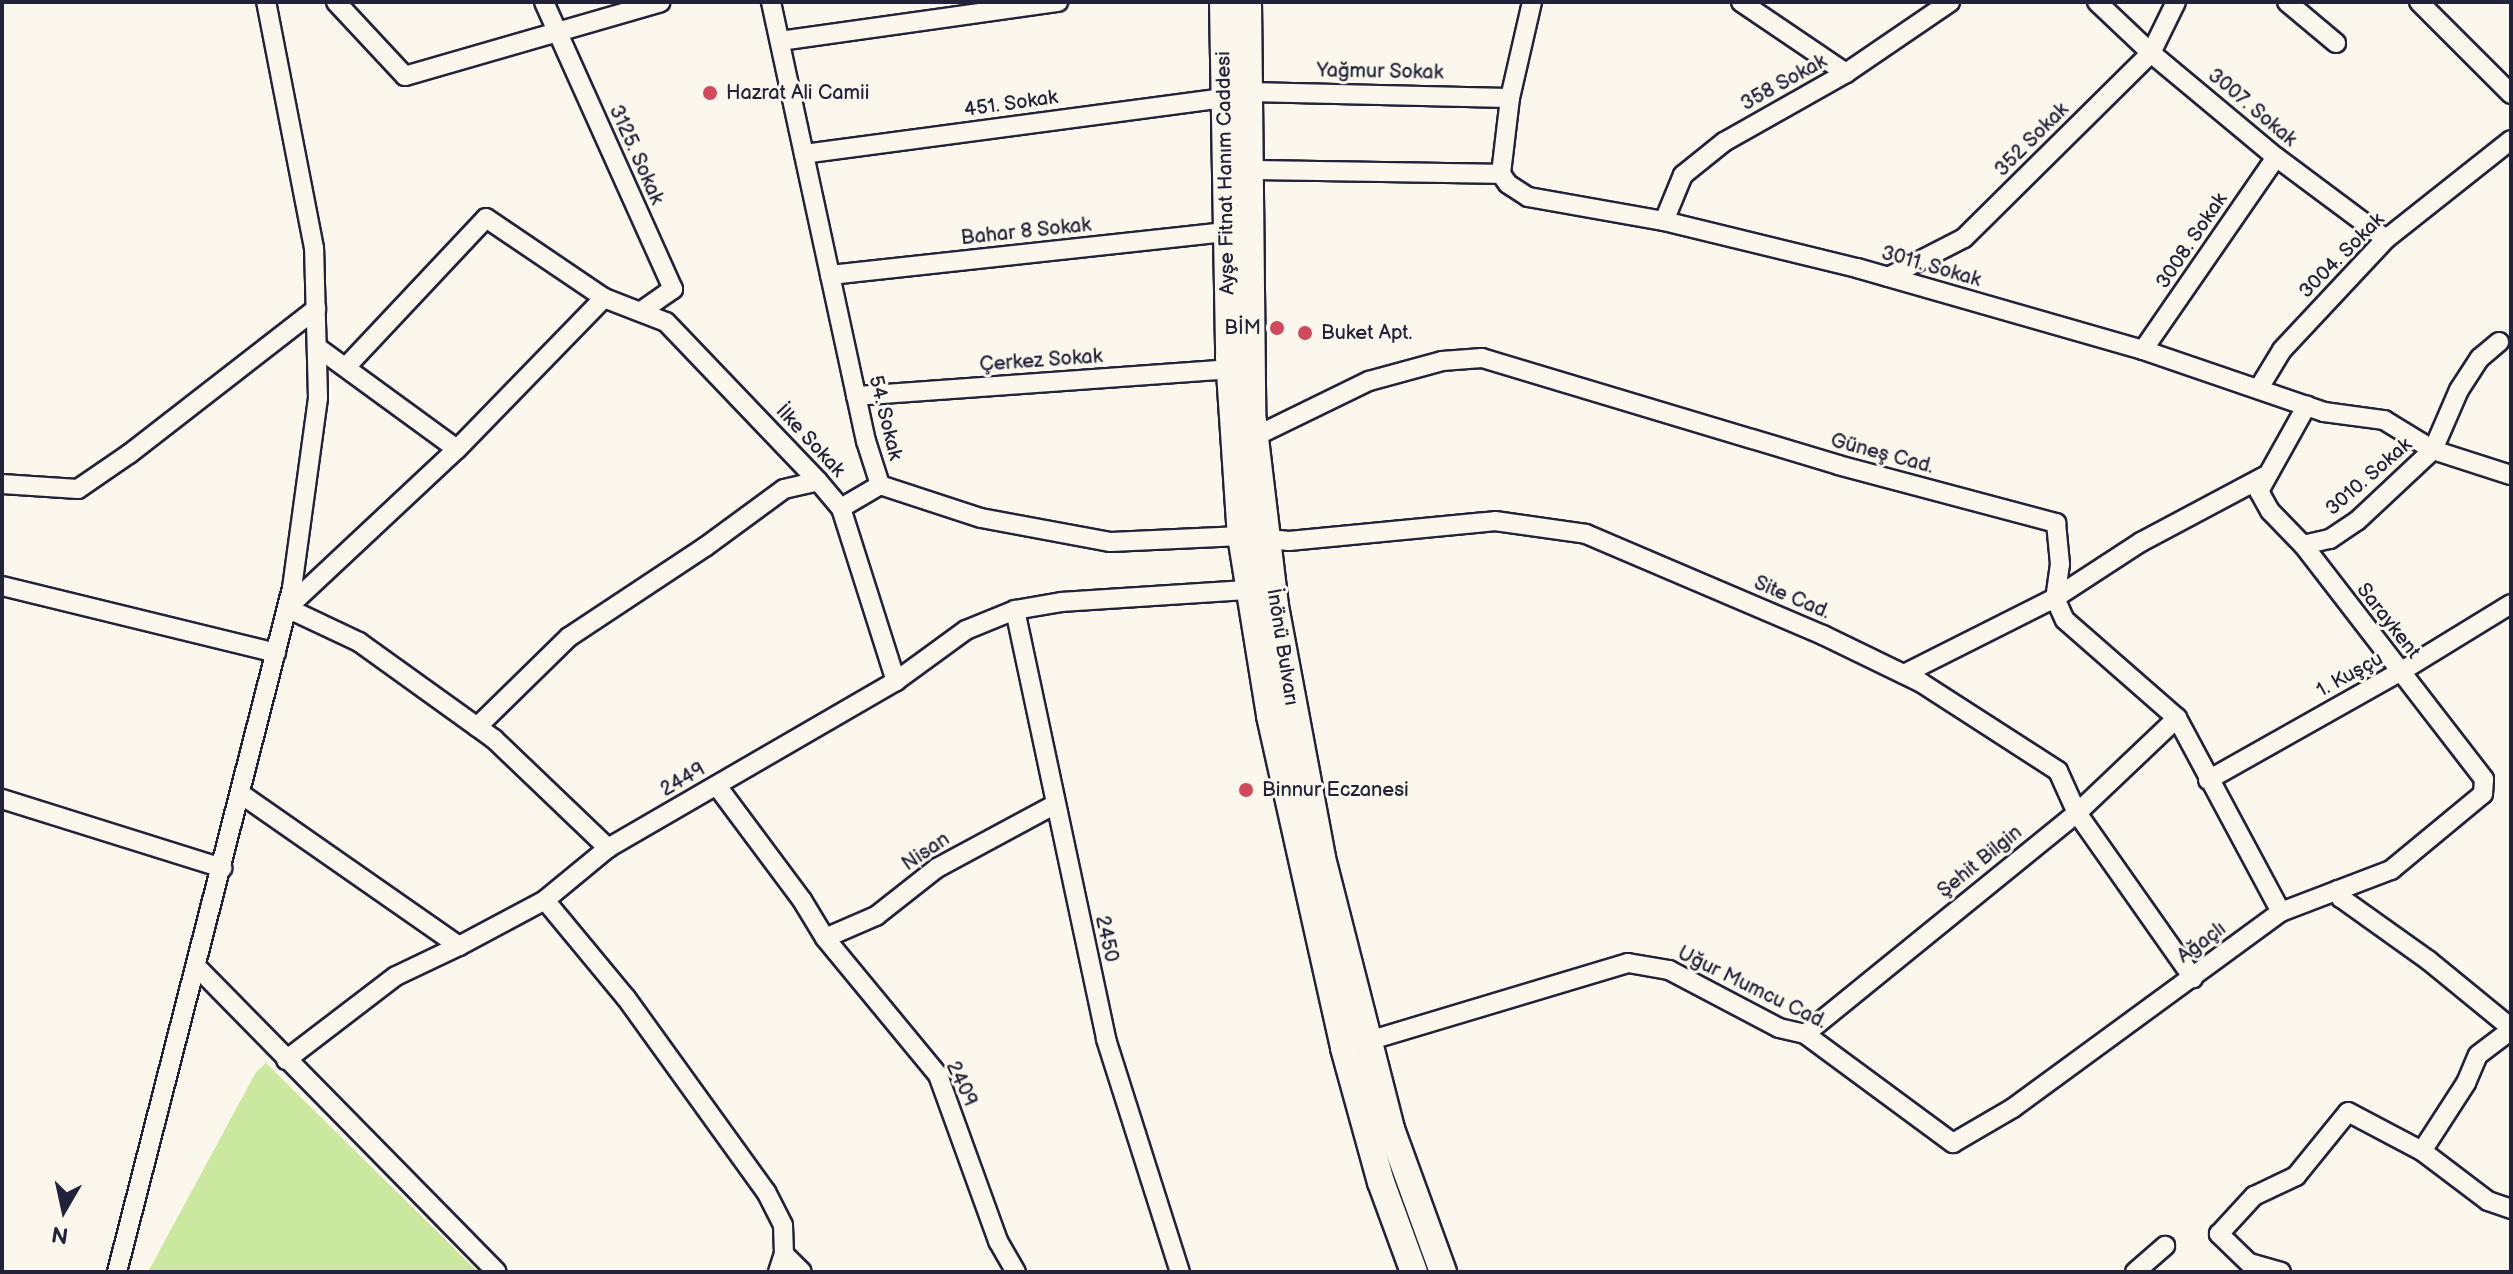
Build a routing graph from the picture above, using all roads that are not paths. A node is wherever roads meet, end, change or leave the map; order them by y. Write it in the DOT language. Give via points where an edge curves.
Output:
graph roads {
  1 [pos="266,2"];
  2 [pos="336,2"];
  3 [pos="544,2"];
  4 [pos="661,2"];
  5 [pos="771,2"];
  6 [pos="1058,2"];
  7 [pos="1223,2"];
  8 [pos="1248,2"];
  9 [pos="1532,2"];
  10 [pos="1741,2"];
  11 [pos="1950,2"];
  12 [pos="2097,2"];
  13 [pos="2176,2"];
  14 [pos="2287,2"];
  15 [pos="2419,2"];
  16 [pos="558,35"];
  17 [pos="780,41"];
  18 [pos="2336,43"];
  19 [pos="2151,53"];
  20 [pos="1846,73"];
  21 [pos="2511,94"];
  22 [pos="1236,95"];
  23 [pos="1510,98"];
  24 [pos="2511,140"];
  25 [pos="804,154"];
  26 [pos="2276,157"];
  27 [pos="1248,170"];
  28 [pos="1501,174"];
  29 [pos="1664,221"];
  30 [pos="1226,232"];
  31 [pos="2386,239"];
  32 [pos="830,275"];
  33 [pos="1888,277"];
  34 [pos="604,298"];
  35 [pos="316,309"];
  36 [pos="640,312"];
  37 [pos="2499,342"];
  38 [pos="317,347"];
  39 [pos="2143,350"];
  40 [pos="346,367"];
  41 [pos="1230,369"];
  42 [pos="2259,388"];
  43 [pos="856,396"];
  44 [pos="2307,405"];
  45 [pos="1254,437"];
  46 [pos="457,449"];
  47 [pos="2433,450"];
  48 [pos="2511,475"];
  49 [pos="2265,476"];
  50 [pos="818,481"];
  51 [pos="2,484"];
  52 [pos="880,485"];
  53 [pos="841,508"];
  54 [pos="1254,538"];
  55 [pos="2303,545"];
  56 [pos="2,586"];
  57 [pos="1262,589"];
  58 [pos="2055,598"];
  59 [pos="2511,604"];
  60 [pos="287,608"];
  61 [pos="1015,610"];
  62 [pos="276,653"];
  63 [pos="2400,672"];
  64 [pos="1904,674"];
  65 [pos="896,681"];
  66 [pos="2177,718"];
  67 [pos="477,727"];
  68 [pos="2208,780"];
  69 [pos="717,786"];
  70 [pos="241,794"];
  71 [pos="2483,794"];
  72 [pos="2,799"];
  73 [pos="1054,805"];
  74 [pos="2077,813"];
  75 [pos="608,848"];
  76 [pos="222,868"];
  77 [pos="2338,890"];
  78 [pos="545,900"];
  79 [pos="2281,912"];
  80 [pos="825,938"];
  81 [pos="459,946"];
  82 [pos="198,968"];
  83 [pos="2193,978"];
  84 [pos="2511,1029"];
  85 [pos="1805,1034"];
  86 [pos="1368,1041"];
  87 [pos="286,1060"];
  88 [pos="1953,1143"];
  89 [pos="2422,1151"];
  90 [pos="2511,1209"];
  91 [pos="2165,1246"];
  92 [pos="781,1263"];
  93 [pos="117,1272"];
  94 [pos="497,1272"];
  95 [pos="802,1272"];
  96 [pos="1016,1272"];
  97 [pos="1180,1272"];
  98 [pos="1414,1272"];
  99 [pos="1443,1272"];
  100 [pos="2135,1272"];
  101 [pos="2281,1272"];
  1 -- 35 [label="street" via="314,248"];
  2 -- 16 [label="street" via="405,76"];
  3 -- 16 [label="street, 3125. Sokak"];
  4 -- 16 [label="street"];
  5 -- 17 [label="street, 54. Sokak"];
  6 -- 17 [label="street"];
  7 -- 22 [label="main road, Ayşe Fitnat Hanım Caddesi"];
  8 -- 22 [label="main road, İnönü Bulvarı"];
  9 -- 23 [label="street"];
  10 -- 20 [label="street"];
  11 -- 20 [label="street, 358 Sokak"];
  12 -- 19 [label="street, 3007. Sokak"];
  13 -- 19 [label="street, 352 Sokak"];
  14 -- 18 [label="street"];
  15 -- 21 [label="street"];
  16 -- 36 [label="street, 3125. Sokak" via="673,289"];
  17 -- 25 [label="street, 54. Sokak"];
  19 -- 26 [label="street, 3007. Sokak"];
  19 -- 33 [label="street, 352 Sokak" via="1964,238"];
  20 -- 29 [label="street, 358 Sokak" via="1724,142 1683,175"];
  22 -- 23 [label="street, Yağmur Sokak"];
  22 -- 25 [label="street, 451. Sokak"];
  22 -- 27 [label="main road, İnönü Bulvarı"];
  22 -- 30 [label="main road, Ayşe Fitnat Hanım Caddesi"];
  23 -- 28 [label="street"];
  24 -- 31 [label="street, 3004. Sokak"];
  25 -- 32 [label="street, 54. Sokak"];
  26 -- 31 [label="street, 3007. Sokak"];
  26 -- 39 [label="street, 3008. Sokak"];
  27 -- 28 [label="street"];
  27 -- 45 [label="main road, İnönü Bulvarı"];
  28 -- 29 [label="street, 3011. Sokak" via="1528,197"];
  29 -- 33 [label="street, 3011. Sokak"];
  30 -- 32 [label="street, Bahar 8 Sokak"];
  30 -- 41 [label="main road, Ayşe Fitnat Hanım Caddesi"];
  31 -- 42 [label="street, 3004. Sokak" via="2282,350"];
  32 -- 43 [label="street, 54. Sokak"];
  33 -- 39 [label="street, 3011. Sokak"];
  34 -- 36 [label="street, İlke Sokak"];
  34 -- 40 [label="street, İlke Sokak" via="486,218"];
  34 -- 46 [label="street"];
  35 -- 38 [label="street"];
  35 -- 51 [label="street" via="78,489"];
  36 -- 50 [label="street, İlke Sokak" via="666,322"];
  37 -- 47 [label="street, 3010. Sokak" via="2480,358 2459,390"];
  38 -- 40 [label="street"];
  38 -- 60 [label="street" via="317,412"];
  39 -- 42 [label="street, 3011. Sokak"];
  40 -- 46 [label="street"];
  41 -- 43 [label="street, Çerkez Sokak"];
  41 -- 54 [label="main road, Ayşe Fitnat Hanım Caddesi"];
  42 -- 44 [label="street, 3011. Sokak"];
  43 -- 52 [label="street, 54. Sokak"];
  44 -- 47 [label="street, 3011. Sokak" via="2384,420"];
  44 -- 49 [label="street"];
  45 -- 54 [label="main road, İnönü Bulvarı"];
  45 -- 58 [label="street, Güneş Cad." via="1369,381 1442,361 1482,358 1792,452 2056,523 2060,564"];
  46 -- 60 [label="street"];
  47 -- 48 [label="street, 3011. Sokak"];
  47 -- 55 [label="street, 3010. Sokak" via="2357,521 2330,539"];
  49 -- 55 [label="street, Saraykent" via="2259,491 2270,511"];
  49 -- 58 [label="street" via="2141,542"];
  50 -- 53 [label="street, İlke Sokak"];
  50 -- 67 [label="street" via="784,489 569,637"];
  52 -- 53 [label="street"];
  52 -- 54 [label="street, 54. Sokak" via="981,518 1111,542"];
  53 -- 65 [label="street, İlke Sokak"];
  54 -- 57 [label="main road, İnönü Bulvarı"];
  54 -- 64 [label="street, Site Cad." via="1495,521 1586,534"];
  55 -- 63 [label="street, Saraykent"];
  56 -- 62 [label="street"];
  57 -- 61 [label="street, 2449"];
  57 -- 86 [label="main road, İnönü Bulvarı"];
  57 -- 98 [label="main road, İnönü Bulvarı" via="1270,716 1344,1048 1381,1182"];
  58 -- 64 [label="street"];
  58 -- 66 [label="street" via="2065,620"];
  59 -- 63 [label="street, 1. Kuşçu"];
  60 -- 62 [label="street"];
  60 -- 67 [label="street" via="359,642"];
  61 -- 65 [label="street, 2449" via="966,630"];
  61 -- 73 [label="street, 2450"];
  62 -- 70 [label="street"];
  63 -- 68 [label="street, 1. Kuşçu"];
  63 -- 71 [label="street, Saraykent" via="2484,779"];
  64 -- 74 [label="street, Site Cad." via="2058,771"];
  65 -- 69 [label="street, 2449"];
  66 -- 68 [label="street"];
  66 -- 74 [label="street, Şehit Bilgin"];
  67 -- 75 [label="street"];
  68 -- 79 [label="street"];
  69 -- 75 [label="street, 2449"];
  69 -- 80 [label="street, 2409"];
  70 -- 76 [label="street"];
  70 -- 81 [label="street"];
  71 -- 77 [label="street, Ağaçlı" via="2391,870"];
  72 -- 76 [label="street"];
  73 -- 80 [label="street, Nisan" via="937,868 876,916"];
  73 -- 97 [label="street, 2450" via="1106,1039"];
  74 -- 83 [label="street, Site Cad."];
  74 -- 85 [label="street, Şehit Bilgin"];
  75 -- 78 [label="street, 2449"];
  76 -- 82 [label="street"];
  77 -- 79 [label="street, Ağaçlı"];
  77 -- 84 [label="street" via="2341,898"];
  78 -- 81 [label="street, 2449"];
  78 -- 92 [label="street" via="626,998 766,1192 783,1225"];
  79 -- 83 [label="street, Ağaçlı"];
  80 -- 96 [label="street, 2409" via="938,1075 998,1241"];
  81 -- 87 [label="street, 2449" via="396,976"];
  82 -- 87 [label="street"];
  82 -- 93 [label="street"];
  83 -- 88 [label="street, Ağaçlı" via="2013,1108"];
  84 -- 89 [label="street" via="2478,1055"];
  85 -- 86 [label="street, Uğur Mumcu Cad." via="1779,1028 1669,970 1628,963"];
  85 -- 88 [label="street, Uğur Mumcu Cad."];
  86 -- 99 [label="main road, İnönü Bulvarı" via="1391,1129"];
  87 -- 94 [label="street"];
  89 -- 90 [label="street" via="2488,1201"];
  89 -- 101 [label="street" via="2348,1112 2296,1176 2254,1196 2219,1234 2249,1263"];
  91 -- 100 [label="street"];
  92 -- 95 [label="street"];
}
